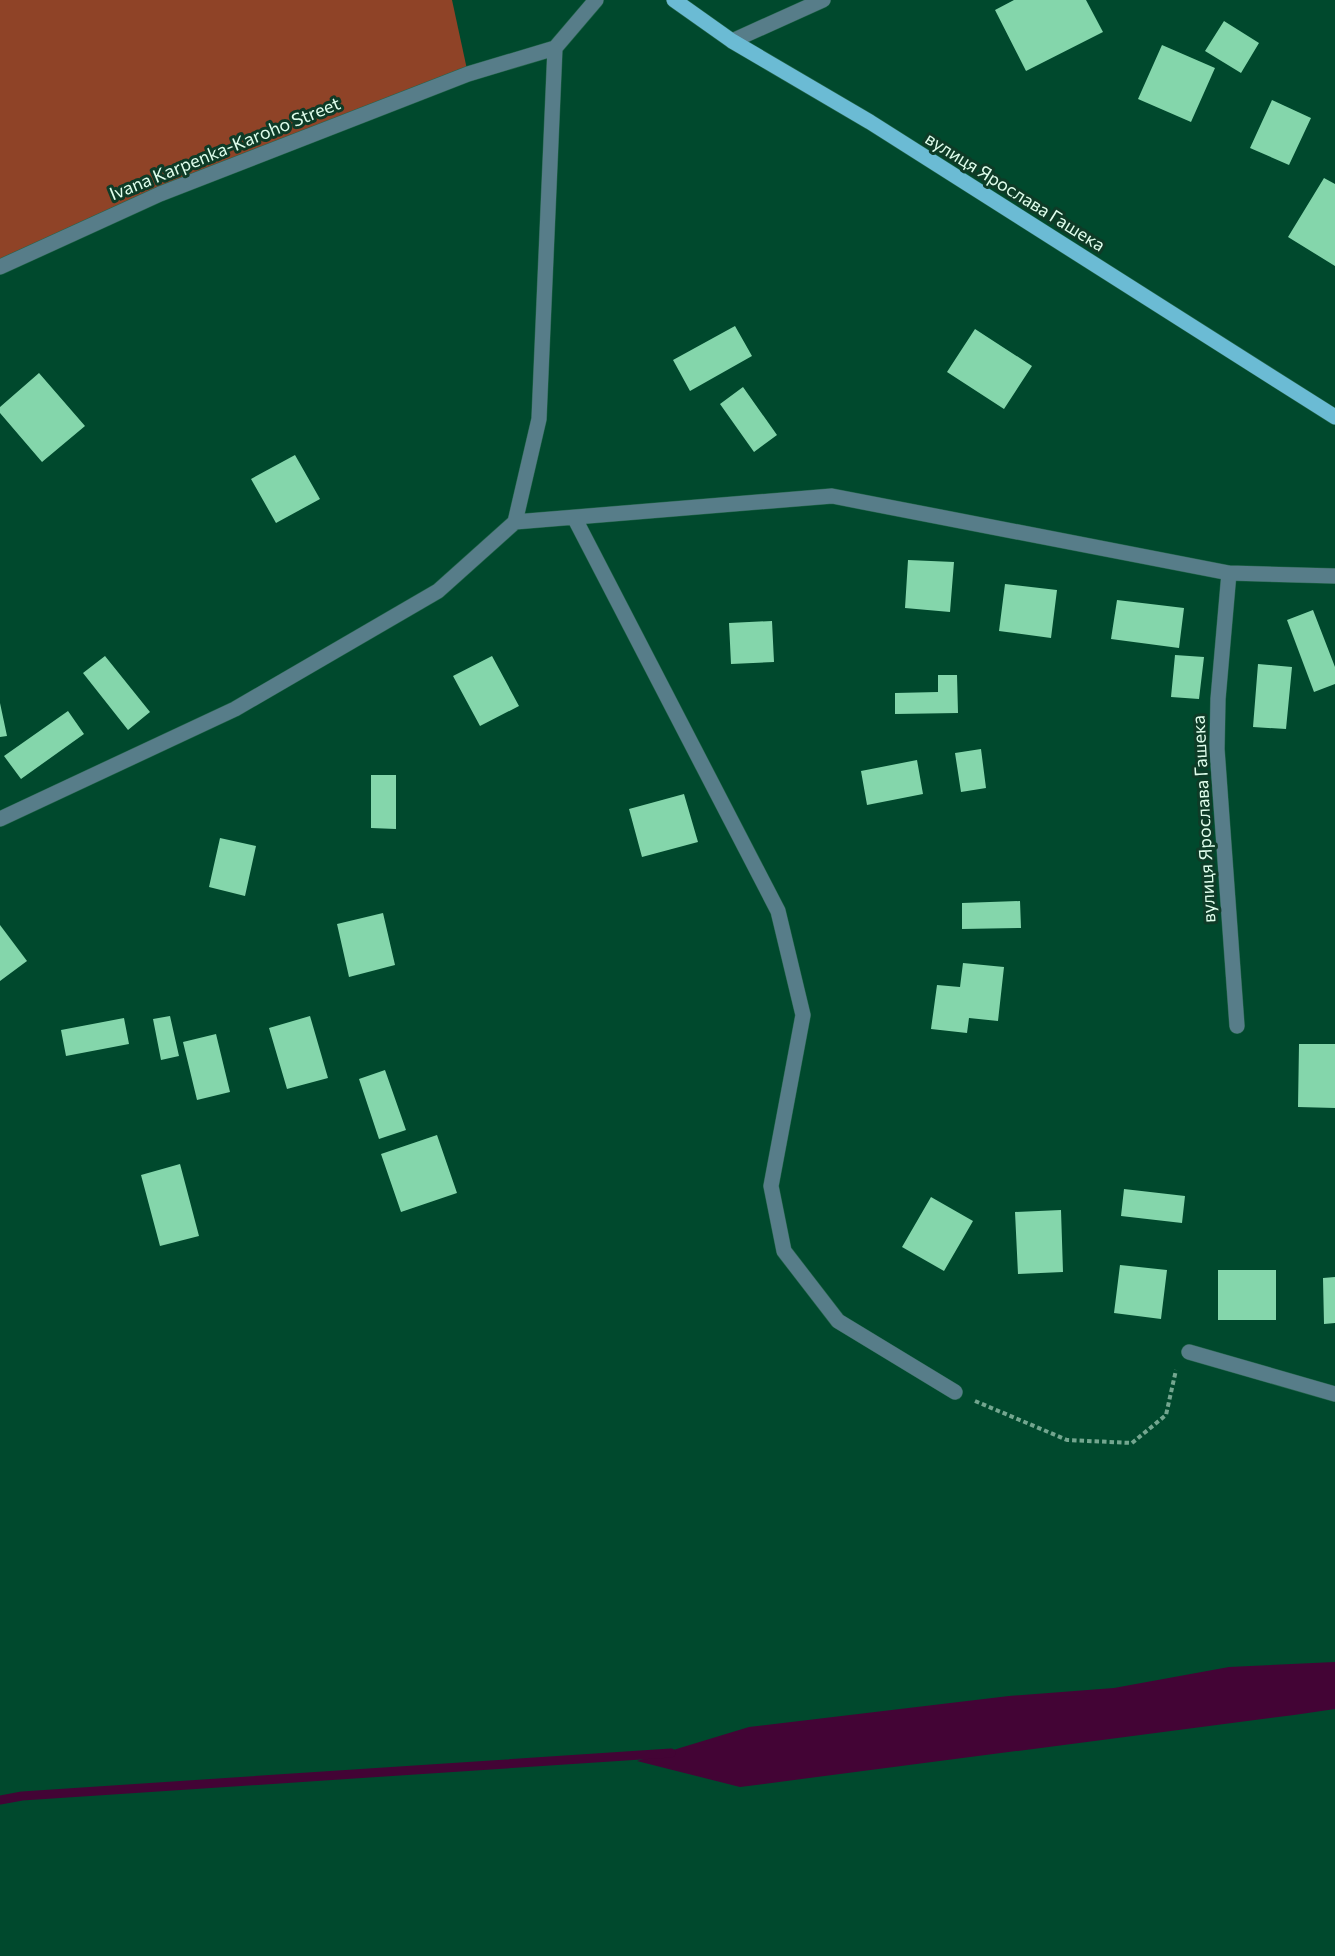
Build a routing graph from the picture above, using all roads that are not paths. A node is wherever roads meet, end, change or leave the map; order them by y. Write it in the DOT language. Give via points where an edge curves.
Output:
graph roads {
  1 [pos="596,0"];
  2 [pos="674,0"];
  3 [pos="824,0"];
  4 [pos="732,41"];
  5 [pos="555,48"];
  6 [pos="0,267"];
  7 [pos="1335,417"];
  8 [pos="575,519"];
  9 [pos="515,522"];
  10 [pos="1229,573"];
  11 [pos="1335,576"];
  12 [pos="0,819"];
  13 [pos="1237,1026"];
  14 [pos="1189,1352"];
  15 [pos="955,1392"];
  16 [pos="1335,1394"];
  1 -- 5 [label="street"];
  2 -- 4 [label="main road, вулиця Ярослава Гашека"];
  3 -- 4 [label="street"];
  4 -- 7 [label="main road, вулиця Ярослава Гашека" via="870,122"];
  5 -- 6 [label="street, Ivana Karpenka-Karoho Street" via="468,74 160,194"];
  5 -- 9 [label="street" via="539,419"];
  8 -- 9 [label="street"];
  8 -- 10 [label="street" via="832,496"];
  8 -- 15 [label="street" via="778,911 803,1015 771,1186 784,1251 838,1321"];
  9 -- 12 [label="street" via="438,591 245,703"];
  10 -- 11 [label="street"];
  10 -- 13 [label="street, вулиця Ярослава Гашека" via="1217,749"];
  14 -- 16 [label="street"];
}
